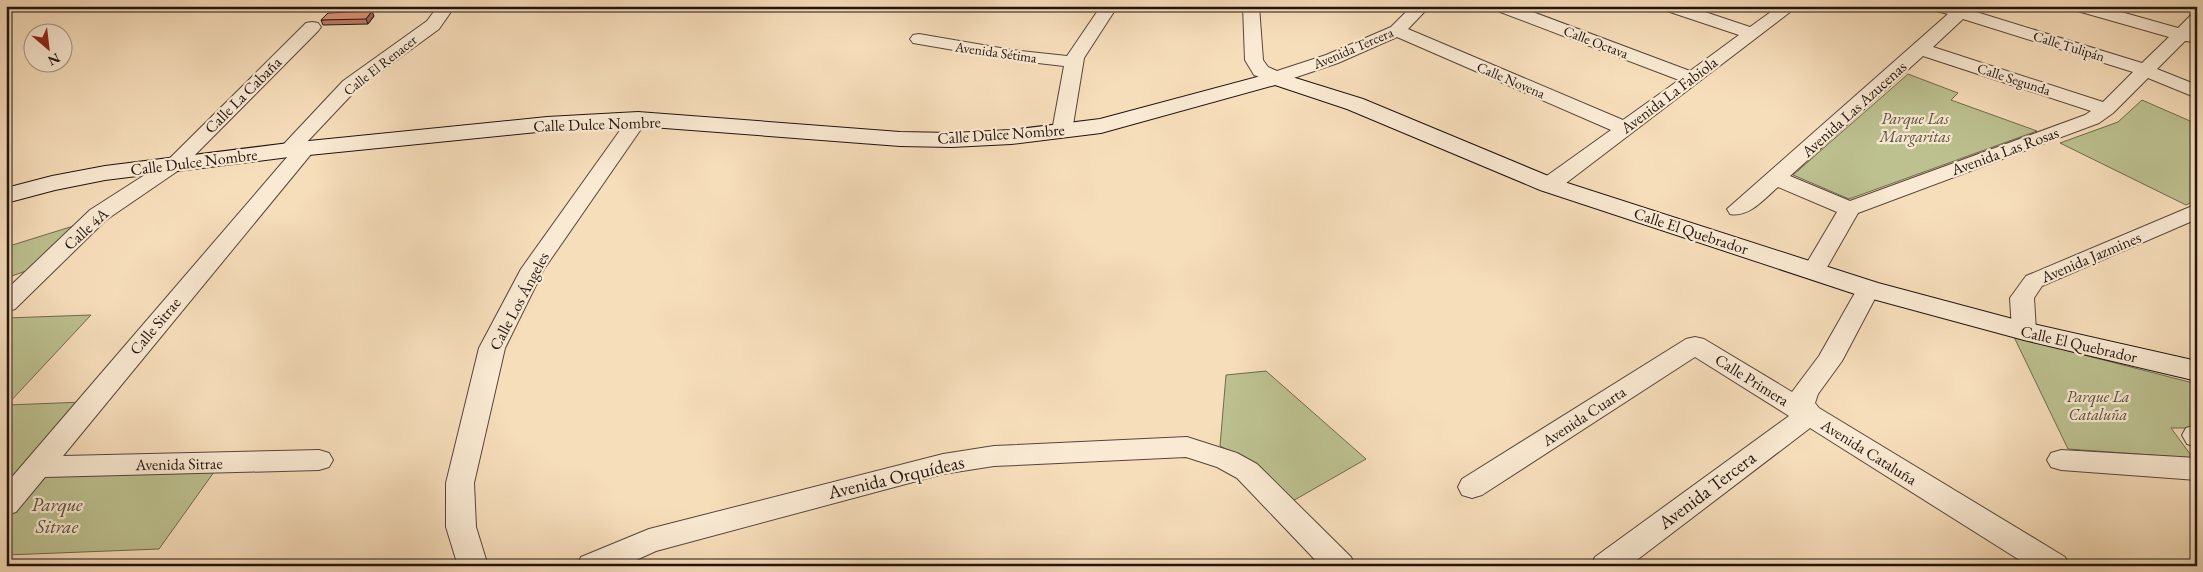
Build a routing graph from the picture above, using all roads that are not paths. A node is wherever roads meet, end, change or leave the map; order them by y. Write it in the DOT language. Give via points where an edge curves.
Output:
graph roads {
  1 [pos="447,6"];
  2 [pos="1251,6"];
  3 [pos="1422,6"];
  4 [pos="1501,6"];
  5 [pos="1670,6"];
  6 [pos="1790,6"];
  7 [pos="1939,6"];
  8 [pos="2080,6"];
  9 [pos="1109,7"];
  10 [pos="1964,10"];
  11 [pos="2197,19"];
  12 [pos="312,27"];
  13 [pos="1397,31"];
  14 [pos="1750,33"];
  15 [pos="2189,37"];
  16 [pos="919,39"];
  17 [pos="1921,49"];
  18 [pos="1074,62"];
  19 [pos="2145,70"];
  20 [pos="1276,78"];
  21 [pos="1691,78"];
  22 [pos="2197,92"];
  23 [pos="2106,109"];
  24 [pos="638,120"];
  25 [pos="314,124"];
  26 [pos="1624,128"];
  27 [pos="1062,131"];
  28 [pos="297,149"];
  29 [pos="175,164"];
  30 [pos="1776,178"];
  31 [pos="1549,185"];
  32 [pos="6,196"];
  33 [pos="1738,209"];
  34 [pos="1849,209"];
  35 [pos="2197,211"];
  36 [pos="1814,271"];
  37 [pos="1868,289"];
  38 [pos="6,304"];
  39 [pos="2024,331"];
  40 [pos="1695,345"];
  41 [pos="2197,371"];
  42 [pos="1809,415"];
  43 [pos="319,460"];
  44 [pos="2061,460"];
  45 [pos="39,467"];
  46 [pos="2197,469"];
  47 [pos="1472,487"];
  48 [pos="6,504"];
  49 [pos="473,566"];
  50 [pos="592,566"];
  51 [pos="1340,566"];
  52 [pos="1606,566"];
  53 [pos="2054,566"];
  1 -- 25 [label="street, Calle El Renacer" via="433,25 350,85"];
  2 -- 20 [label="street, Calle El Quebrador" via="1254,60 1261,71"];
  3 -- 13 [label="street, Avenida Tercera"];
  4 -- 21 [label="street, Calle Octava"];
  5 -- 14 [label="street"];
  6 -- 14 [label="street, Avenida La Fabiola"];
  7 -- 10 [label="street, Calle Tulipán"];
  8 -- 15 [label="street"];
  9 -- 18 [label="street"];
  10 -- 17 [label="street, Avenida Las Azucenas"];
  10 -- 19 [label="street, Calle Tulipán"];
  11 -- 15 [label="street, Avenida Las Rosas"];
  12 -- 29 [label="street, Calle La Cabaña"];
  13 -- 20 [label="street, Avenida Tercera" via="1332,59"];
  13 -- 26 [label="street, Calle Novena"];
  14 -- 21 [label="street, Avenida La Fabiola"];
  15 -- 19 [label="street, Avenida Las Rosas"];
  16 -- 18 [label="street, Avenida Sétima"];
  17 -- 23 [label="street, Calle Segunda"];
  17 -- 30 [label="street, Avenida Las Azucenas"];
  18 -- 27 [label="street"];
  19 -- 22 [label="street, Calle Tulipán"];
  19 -- 23 [label="street, Avenida Las Rosas"];
  20 -- 27 [label="street, Calle Dulce Nombre" via="1101,126"];
  20 -- 31 [label="street, Calle El Quebrador" via="1355,104"];
  21 -- 26 [label="street, Avenida La Fabiola"];
  23 -- 34 [label="street, Avenida Las Rosas" via="2092,118"];
  24 -- 27 [label="street, Calle Dulce Nombre" via="900,139 952,140"];
  24 -- 28 [label="street, Calle Dulce Nombre" via="547,124"];
  24 -- 49 [label="street, Calle Los Ángeles" via="533,269 492,348 460,483 461,527"];
  25 -- 28 [label="street"];
  26 -- 31 [label="street, Avenida La Fabiola"];
  28 -- 29 [label="street, Calle Dulce Nombre"];
  28 -- 45 [label="street, Calle Sitrae"];
  29 -- 32 [label="street, Calle Dulce Nombre" via="105,173"];
  29 -- 38 [label="street, Calle 4A" via="98,215"];
  30 -- 33 [label="street, Avenida Las Azucenas"];
  30 -- 34 [label="street"];
  31 -- 36 [label="street, Calle El Quebrador"];
  34 -- 36 [label="street"];
  35 -- 39 [label="street, Avenida Jazmines" via="2034,281 2022,298"];
  36 -- 37 [label="street, Calle El Quebrador"];
  37 -- 39 [label="street, Calle El Quebrador"];
  37 -- 42 [label="street, Avenida Cataluña" via="1829,361 1805,392 1802,403"];
  39 -- 41 [label="street, Calle El Quebrador"];
  40 -- 42 [label="street, Calle Primera"];
  40 -- 47 [label="street, Avenida Cuarta"];
  42 -- 52 [label="street, Avenida Tercera"];
  42 -- 53 [label="street, Avenida Cataluña"];
  43 -- 45 [label="street, Avenida Sitrae"];
  44 -- 46 [label="street"];
  45 -- 48 [label="street, Calle Sitrae"];
  50 -- 51 [label="street, Avenida Orquídeas" via="649,541 943,464 994,456 1188,447 1210,453 1247,471"];
}
